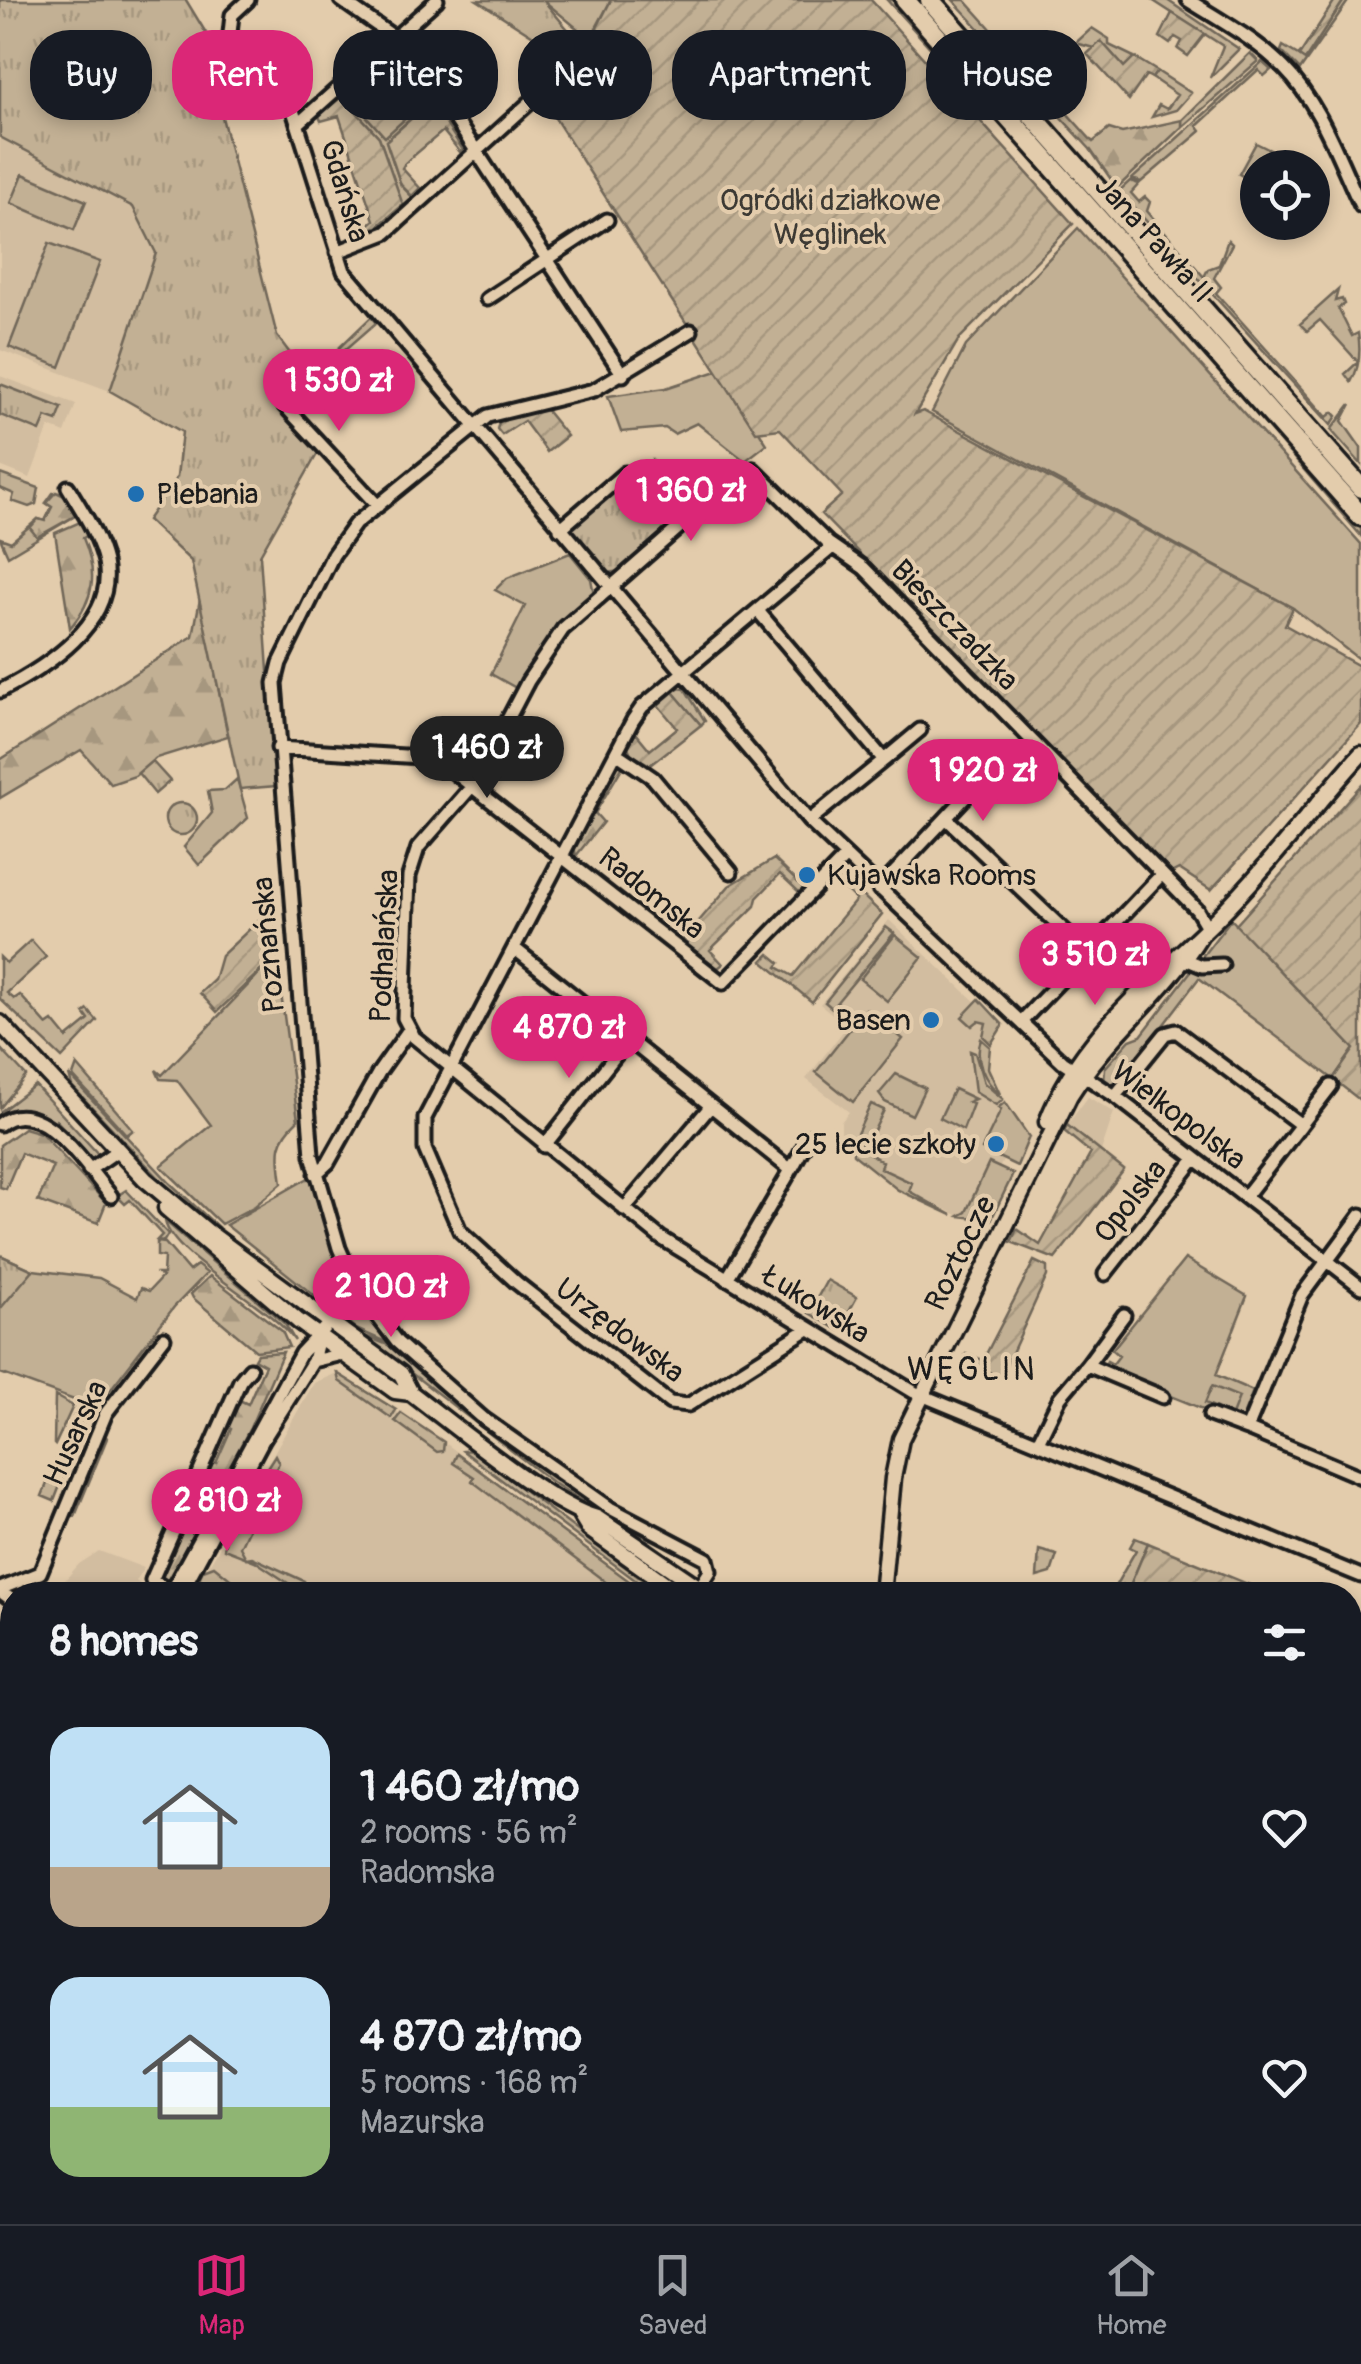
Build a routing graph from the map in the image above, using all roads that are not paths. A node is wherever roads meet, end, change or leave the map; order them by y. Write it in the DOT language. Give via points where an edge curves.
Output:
graph roads {
  1 [pos="248,0"];
  2 [pos="340,0"];
  3 [pos="437,0"];
  4 [pos="904,0"];
  5 [pos="930,0"];
  6 [pos="1188,0"];
  7 [pos="387,30"];
  8 [pos="403,30"];
  9 [pos="333,93"];
  10 [pos="518,115"];
  11 [pos="455,120"];
  12 [pos="299,123"];
  13 [pos="478,153"];
  14 [pos="1361,206"];
  15 [pos="607,220"];
  16 [pos="337,252"];
  17 [pos="548,260"];
  18 [pos="487,300"];
  19 [pos="691,331"];
  20 [pos="623,375"];
  21 [pos="284,406"];
  22 [pos="477,426"];
  23 [pos="753,469"];
  24 [pos="625,473"];
  25 [pos="68,487"];
  26 [pos="1361,488"];
  27 [pos="378,506"];
  28 [pos="1361,516"];
  29 [pos="560,529"];
  30 [pos="828,544"];
  31 [pos="609,588"];
  32 [pos="758,610"];
  33 [pos="682,674"];
  34 [pos="0,691"];
  35 [pos="920,730"];
  36 [pos="278,748"];
  37 [pos="616,754"];
  38 [pos="1361,754"];
  39 [pos="884,760"];
  40 [pos="474,784"];
  41 [pos="974,788"];
  42 [pos="946,818"];
  43 [pos="809,821"];
  44 [pos="563,854"];
  45 [pos="845,857"];
  46 [pos="731,872"];
  47 [pos="1162,874"];
  48 [pos="879,889"];
  49 [pos="1198,910"];
  50 [pos="1220,912"];
  51 [pos="1204,931"];
  52 [pos="514,948"];
  53 [pos="1086,951"];
  54 [pos="1186,959"];
  55 [pos="1222,964"];
  56 [pos="1021,1022"];
  57 [pos="0,1023"];
  58 [pos="408,1032"];
  59 [pos="628,1041"];
  60 [pos="452,1068"];
  61 [pos="1077,1072"];
  62 [pos="1331,1086"];
  63 [pos="1115,1096"];
  64 [pos="710,1107"];
  65 [pos="0,1124"];
  66 [pos="1301,1125"];
  67 [pos="810,1137"];
  68 [pos="544,1146"];
  69 [pos="118,1150"];
  70 [pos="1195,1159"];
  71 [pos="89,1170"];
  72 [pos="791,1170"];
  73 [pos="316,1174"];
  74 [pos="145,1179"];
  75 [pos="111,1196"];
  76 [pos="1245,1197"];
  77 [pos="624,1210"];
  78 [pos="1361,1215"];
  79 [pos="1326,1260"];
  80 [pos="1105,1274"];
  81 [pos="727,1279"];
  82 [pos="1361,1288"];
  83 [pos="1124,1315"];
  84 [pos="298,1321"];
  85 [pos="330,1322"];
  86 [pos="808,1329"];
  87 [pos="319,1337"];
  88 [pos="164,1338"];
  89 [pos="301,1353"];
  90 [pos="342,1354"];
  91 [pos="314,1361"];
  92 [pos="1087,1365"];
  93 [pos="250,1369"];
  94 [pos="411,1393"];
  95 [pos="922,1394"];
  96 [pos="1163,1396"];
  97 [pos="1210,1415"];
  98 [pos="1247,1429"];
  99 [pos="1038,1442"];
  100 [pos="1361,1477"];
  101 [pos="580,1514"];
  102 [pos="1361,1576"];
  103 [pos="19,1582"];
  104 [pos="155,1582"];
  105 [pos="180,1582"];
  106 [pos="181,1582"];
  107 [pos="663,1582"];
  108 [pos="687,1582"];
  109 [pos="706,1582"];
  110 [pos="883,1582"];
  1 -- 12 [label="street, Gdańska" via="232,15 230,33 290,101"];
  2 -- 7 [label="street"];
  3 -- 8 [label="street"];
  4 -- 28 [label="main road, Jana Pawła II"];
  5 -- 26 [label="main road, Jana Pawła II"];
  6 -- 14 [label="street" via="1260,46 1294,79"];
  9 -- 12 [label="street"];
  10 -- 13 [label="street"];
  11 -- 13 [label="street"];
  12 -- 16 [label="street, Gdańska"];
  13 -- 16 [label="street" via="386,233"];
  13 -- 17 [label="street"];
  15 -- 17 [label="street"];
  16 -- 22 [label="street, Gdańska" via="344,272"];
  17 -- 18 [label="street"];
  17 -- 20 [label="street"];
  19 -- 20 [label="street, Poznańska"];
  20 -- 22 [label="street, Poznańska" via="594,390 493,413"];
  21 -- 27 [label="street"];
  22 -- 27 [label="street, Poznańska"];
  22 -- 29 [label="street, Gdańska"];
  23 -- 30 [label="street, Bieszczadzka"];
  23 -- 31 [label="street, Podhalańska"];
  24 -- 29 [label="street"];
  25 -- 34 [label="street" via="98,538 104,594 77,638"];
  27 -- 36 [label="street, Poznańska" via="337,546 280,663"];
  29 -- 31 [label="street, Gdańska"];
  30 -- 32 [label="street, Urzędowska"];
  30 -- 47 [label="street, Bieszczadzka" via="864,568"];
  31 -- 33 [label="street, Gdańska"];
  31 -- 40 [label="street, Podhalańska" via="556,637"];
  32 -- 33 [label="street, Urzędowska"];
  32 -- 39 [label="street"];
  33 -- 37 [label="street, Urzędowska" via="642,707"];
  33 -- 43 [label="street, Wielkopolska"];
  35 -- 39 [label="street"];
  36 -- 40 [label="street, Radomska" via="424,754"];
  36 -- 73 [label="street, Poznańska"];
  37 -- 44 [label="street, Urzędowska"];
  37 -- 46 [label="street" via="653,778"];
  38 -- 50 [label="street, Roztocze"];
  39 -- 43 [label="street"];
  40 -- 44 [label="street, Radomska"];
  40 -- 58 [label="street, Podhalańska" via="418,848 411,866"];
  41 -- 42 [label="street"];
  42 -- 48 [label="street"];
  42 -- 53 [label="street"];
  43 -- 45 [label="street, Wielkopolska"];
  44 -- 45 [label="street, Radomska" via="723,983"];
  44 -- 52 [label="street, Urzędowska"];
  45 -- 48 [label="street, Wielkopolska"];
  47 -- 49 [label="street, Bieszczadzka"];
  47 -- 53 [label="street"];
  48 -- 56 [label="street, Wielkopolska"];
  49 -- 50 [label="street"];
  49 -- 51 [label="street, Bieszczadzka"];
  50 -- 51 [label="street, Roztocze"];
  51 -- 54 [label="street, Roztocze"];
  51 -- 61 [label="street, Roztocze"];
  52 -- 59 [label="street"];
  52 -- 60 [label="street, Urzędowska"];
  53 -- 56 [label="street"];
  54 -- 55 [label="street"];
  54 -- 61 [label="street, Roztocze"];
  56 -- 61 [label="street, Wielkopolska"];
  57 -- 69 [label="street"];
  58 -- 60 [label="street, Łukowska"];
  58 -- 73 [label="street, Podhalańska"];
  59 -- 64 [label="street"];
  59 -- 68 [label="street"];
  60 -- 68 [label="street, Łukowska"];
  60 -- 86 [label="street, Urzędowska" via="425,1118 424,1133 460,1231 650,1391 688,1405"];
  61 -- 63 [label="street, Wielkopolska"];
  61 -- 95 [label="street, Roztocze"];
  62 -- 66 [label="street"];
  63 -- 66 [label="street" via="1165,1034 1176,1031"];
  63 -- 70 [label="street, Wielkopolska"];
  64 -- 72 [label="street"];
  64 -- 77 [label="street"];
  65 -- 71 [label="street" via="16,1115 36,1118"];
  66 -- 76 [label="street"];
  67 -- 72 [label="street"];
  68 -- 77 [label="street, Łukowska"];
  69 -- 71 [label="street"];
  69 -- 74 [label="street"];
  70 -- 76 [label="street, Wielkopolska"];
  70 -- 80 [label="street, Opolska"];
  71 -- 75 [label="street"];
  72 -- 81 [label="street"];
  73 -- 109 [label="street, Poznańska" via="358,1291 397,1342 455,1397 586,1493 707,1558"];
  74 -- 84 [label="street" via="189,1230"];
  74 -- 85 [label="street"];
  76 -- 79 [label="street, Wielkopolska"];
  77 -- 81 [label="street, Łukowska"];
  78 -- 79 [label="street"];
  79 -- 82 [label="street, Wielkopolska"];
  79 -- 98 [label="street" via="1302,1295"];
  81 -- 86 [label="street, Łukowska"];
  83 -- 92 [label="street"];
  84 -- 87 [label="street"];
  84 -- 89 [label="street"];
  85 -- 87 [label="street"];
  85 -- 94 [label="street" via="401,1374"];
  86 -- 95 [label="street, Łukowska"];
  87 -- 89 [label="street"];
  87 -- 90 [label="street"];
  87 -- 91 [label="street"];
  88 -- 103 [label="street, Husarska" via="106,1412 40,1573"];
  89 -- 105 [label="street"];
  90 -- 91 [label="street"];
  90 -- 94 [label="street" via="395,1390"];
  91 -- 106 [label="street"];
  92 -- 96 [label="street"];
  92 -- 99 [label="street" via="1060,1397"];
  93 -- 104 [label="street"];
  94 -- 101 [label="street"];
  95 -- 99 [label="street, Łukowska"];
  95 -- 110 [label="street, Roztocze" via="897,1454"];
  97 -- 98 [label="street"];
  98 -- 100 [label="street"];
  99 -- 102 [label="street, Łukowska"];
  101 -- 107 [label="street" via="590,1529"];
  101 -- 108 [label="street" via="597,1518"];
}
